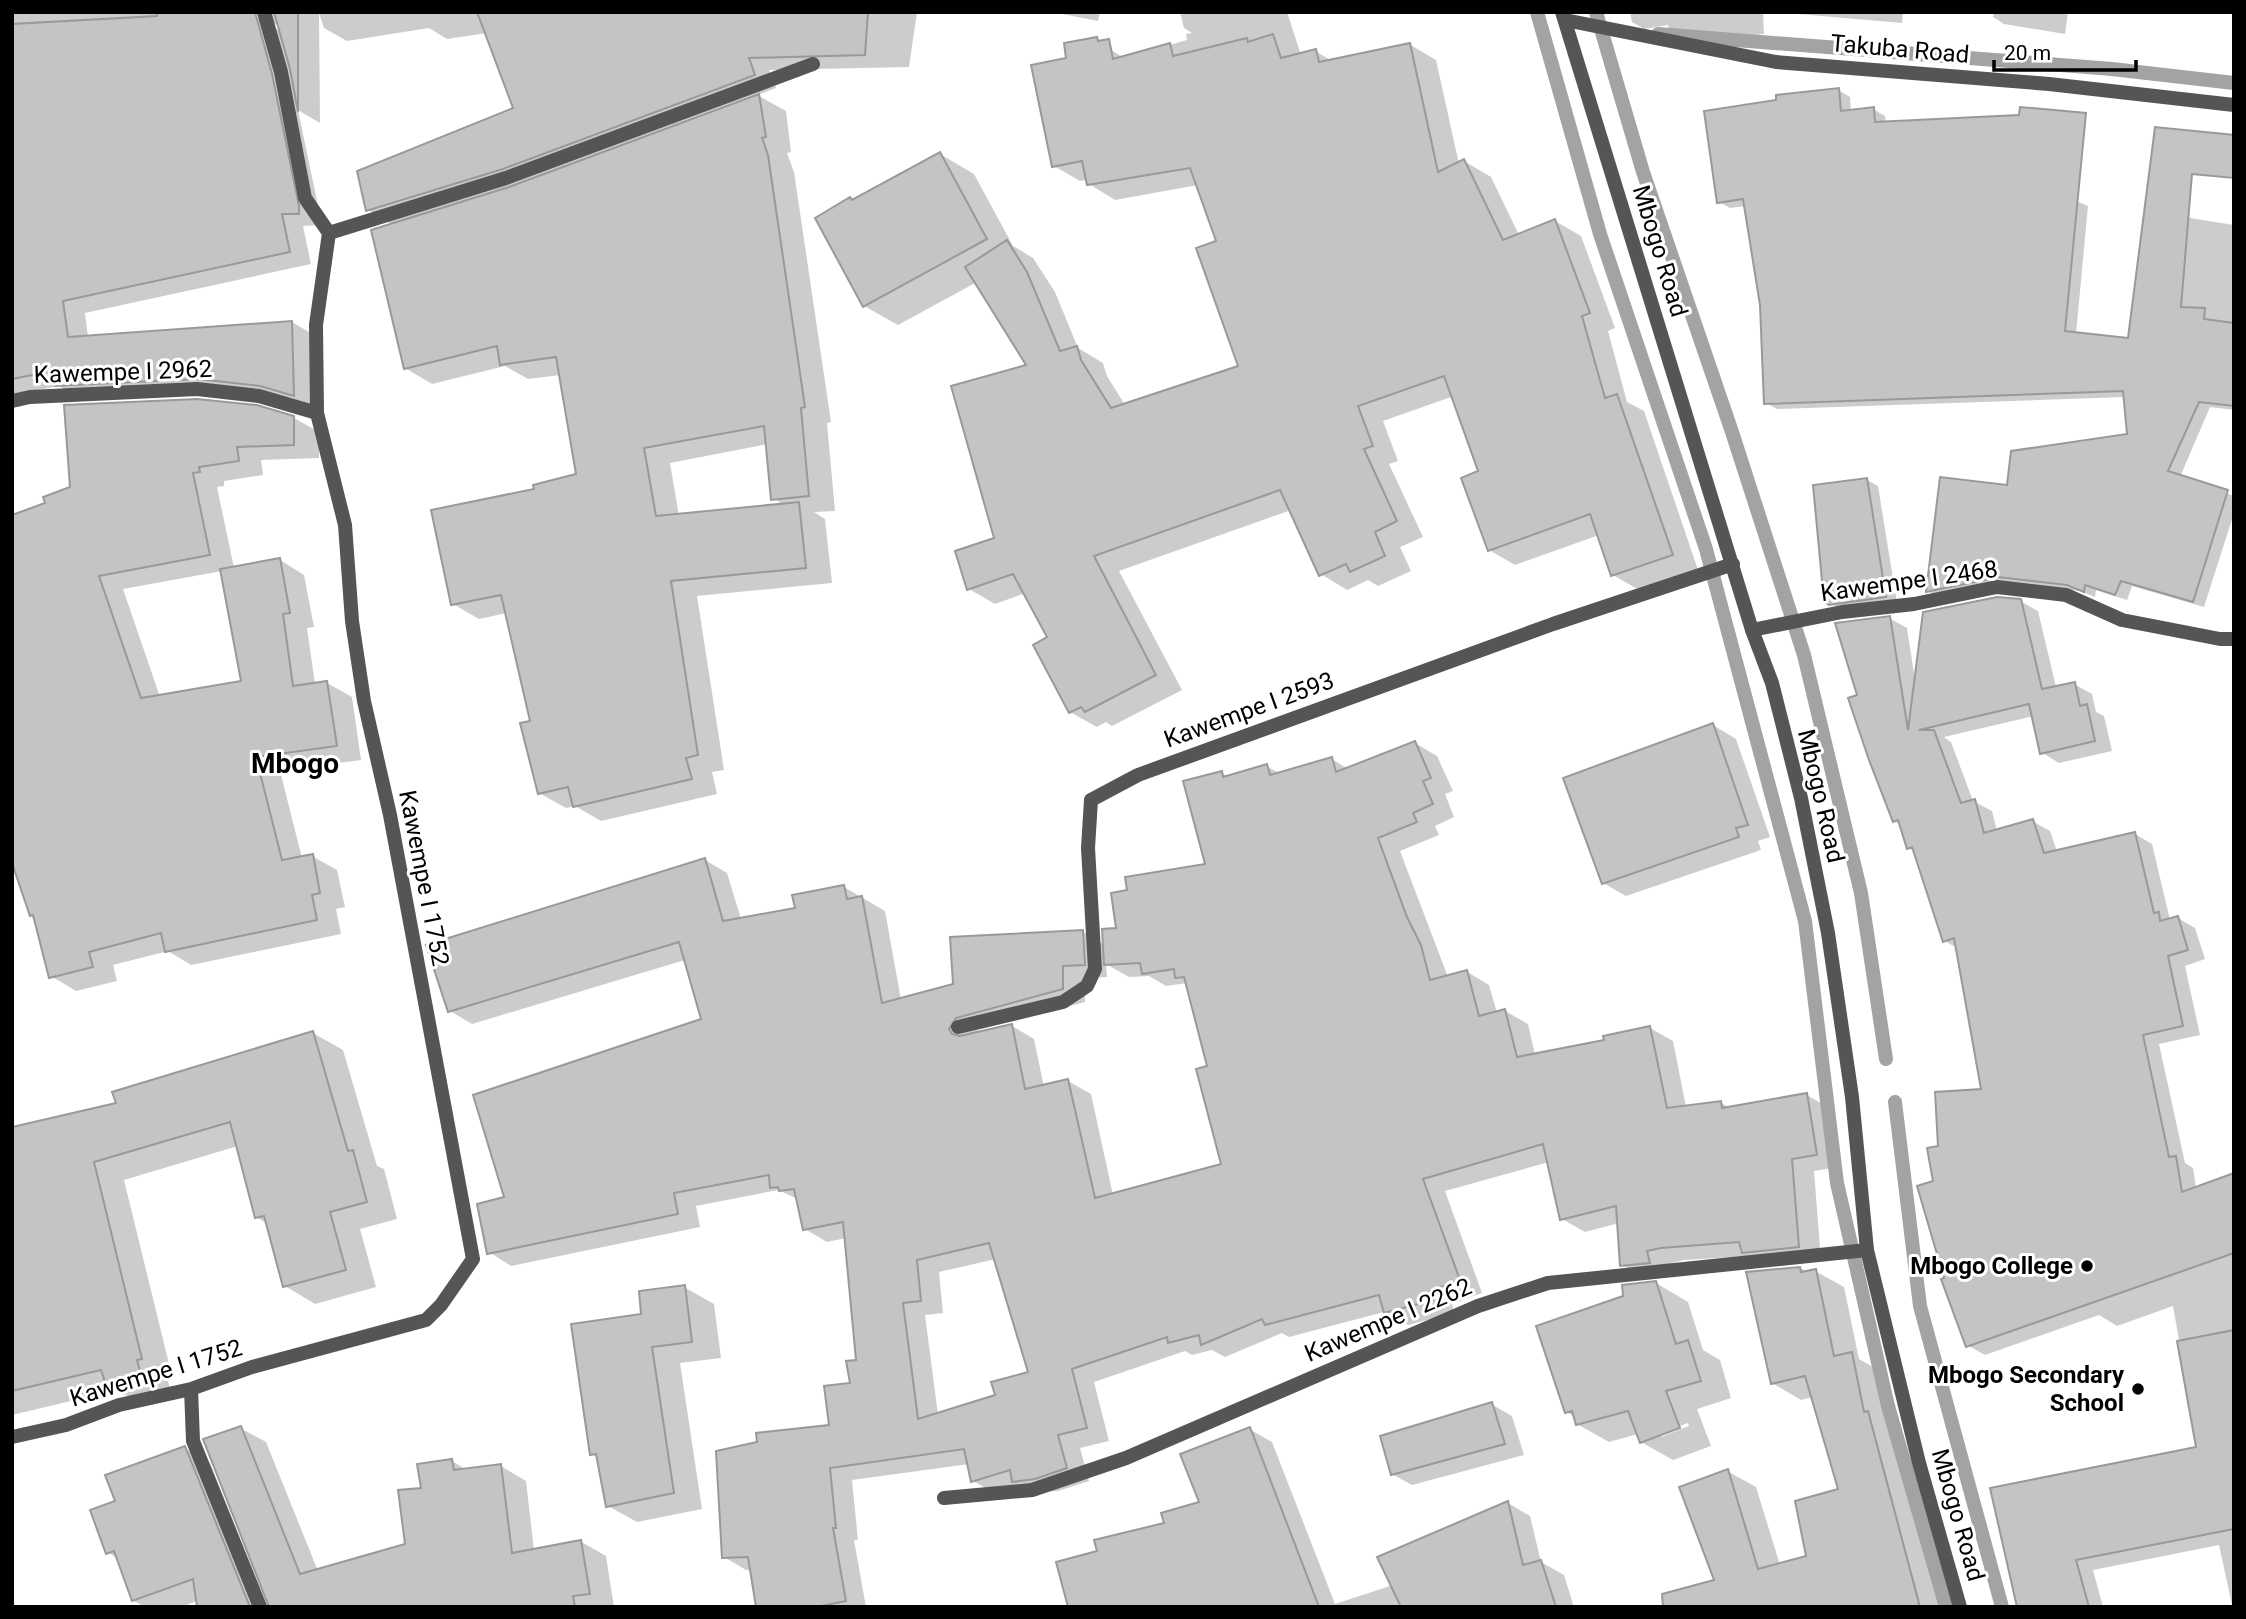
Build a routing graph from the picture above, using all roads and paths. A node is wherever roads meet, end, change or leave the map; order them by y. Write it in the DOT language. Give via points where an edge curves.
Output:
graph roads {
  1 [pos="264,12"];
  2 [pos="1563,16"];
  3 [pos="813,64"];
  4 [pos="2234,105"];
  5 [pos="329,233"];
  6 [pos="12,401"];
  7 [pos="317,414"];
  8 [pos="1733,564"];
  9 [pos="1752,630"];
  10 [pos="2234,639"];
  11 [pos="958,1027"];
  12 [pos="1867,1250"];
  13 [pos="191,1389"];
  14 [pos="12,1437"];
  15 [pos="944,1498"];
  16 [pos="260,1607"];
  17 [pos="1960,1607"];
  1 -- 5 [label="street" via="281,72 305,198"];
  2 -- 4 [label="street, Takuba Road" via="1776,62 2049,84"];
  2 -- 8 [label="street, Mbogo Road"];
  3 -- 5 [label="street" via="506,178"];
  5 -- 7 [label="street, Kawempe I 1752" via="316,324"];
  6 -- 7 [label="street, Kawempe I 2962" via="197,389 259,396"];
  7 -- 13 [label="street, Kawempe I 1752" via="345,525 364,701 390,815 473,1259 426,1320 252,1367"];
  8 -- 9 [label="street, Mbogo Road"];
  8 -- 11 [label="street, Kawempe I 2593" via="1161,766 1091,800 1088,848 1095,969 1087,986 1063,1002"];
  9 -- 10 [label="street, Kawempe I 2468" via="1997,587 2066,595 2122,620"];
  9 -- 12 [label="street, Mbogo Road" via="1772,683 1798,785 1828,933 1852,1097"];
  12 -- 15 [label="street, Kawempe I 2262" via="1548,1283 1478,1306 1126,1458 1032,1490"];
  12 -- 17 [label="street, Mbogo Road"];
  13 -- 14 [label="street, Kawempe I 1752"];
  13 -- 16 [label="street" via="193,1441"];
}
